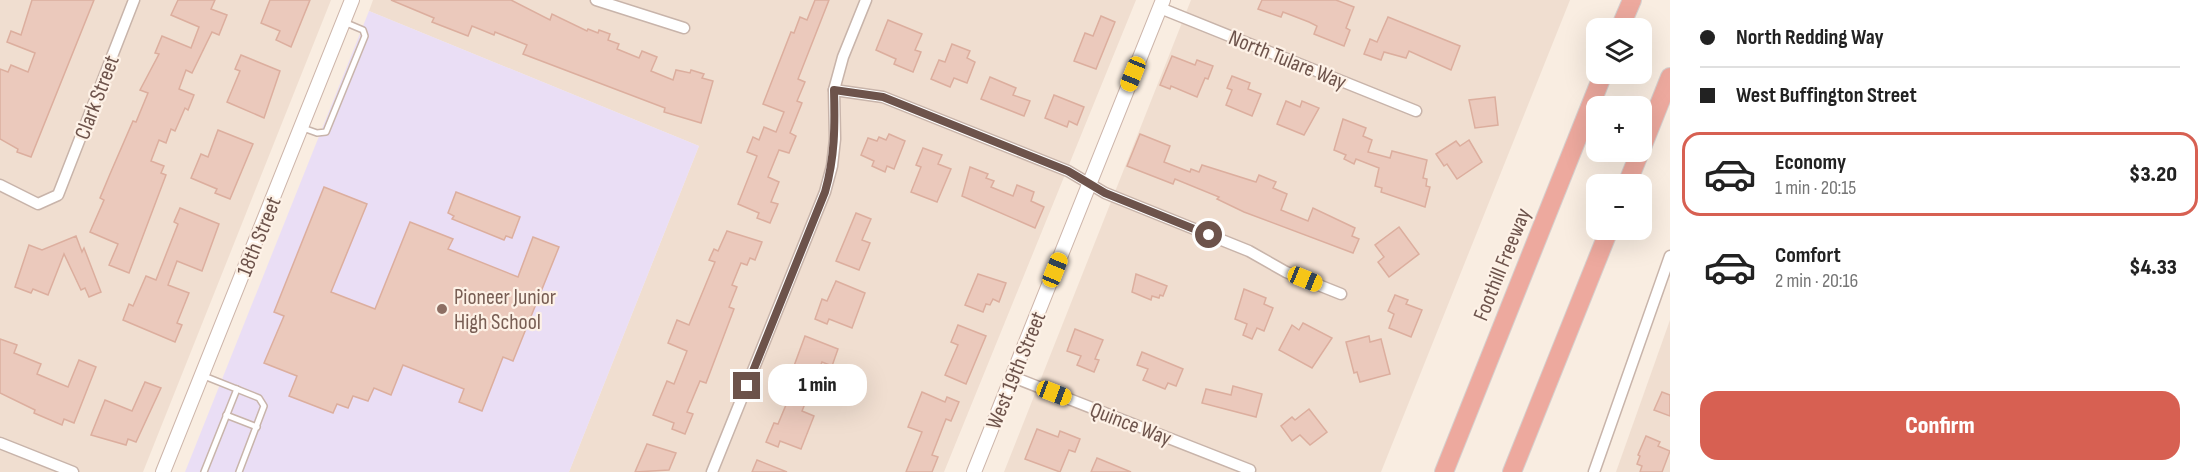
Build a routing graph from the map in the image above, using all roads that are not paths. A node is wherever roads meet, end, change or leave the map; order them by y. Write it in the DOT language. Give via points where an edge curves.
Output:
graph roads {
  1 [pos="134,0"];
  2 [pos="352,0"];
  3 [pos="596,0"];
  4 [pos="866,0"];
  5 [pos="1632,0"];
  6 [pos="1161,4"];
  7 [pos="1624,18"];
  8 [pos="344,22"];
  9 [pos="684,28"];
  10 [pos="1670,77"];
  11 [pos="1599,84"];
  12 [pos="834,90"];
  13 [pos="1416,111"];
  14 [pos="1652,123"];
  15 [pos="302,127"];
  16 [pos="1090,184"];
  17 [pos="0,185"];
  18 [pos="1605,240"];
  19 [pos="1670,256"];
  20 [pos="1341,294"];
  21 [pos="202,375"];
  22 [pos="1013,377"];
  23 [pos="237,389"];
  24 [pos="226,416"];
  25 [pos="257,427"];
  26 [pos="0,443"];
  27 [pos="1250,470"];
  28 [pos="73,472"];
  29 [pos="163,472"];
  30 [pos="204,472"];
  31 [pos="239,472"];
  32 [pos="712,472"];
  33 [pos="974,472"];
  34 [pos="1444,472"];
  35 [pos="1512,472"];
  36 [pos="1594,472"];
  1 -- 17 [label="street, Clark Street" via="58,195 38,204"];
  2 -- 8 [label="main road, 18th Street"];
  3 -- 9 [label="street"];
  4 -- 12 [label="street"];
  5 -- 7 [label="highway"];
  6 -- 13 [label="street, North Tulare Way"];
  6 -- 16 [label="main road, West 19th Street"];
  8 -- 15 [label="main road, 18th Street"];
  8 -- 15 [label="lane" via="365,33 353,67 326,132"];
  10 -- 14 [label="highway"];
  11 -- 34 [label="highway, Foothill Freeway"];
  12 -- 16 [label="street" via="883,97 1068,171"];
  12 -- 32 [label="street" via="836,139 825,192"];
  15 -- 21 [label="main road, 18th Street"];
  16 -- 20 [label="street"];
  16 -- 22 [label="main road, West 19th Street"];
  18 -- 35 [label="highway"];
  19 -- 36 [label="street"];
  21 -- 23 [label="lane"];
  21 -- 29 [label="main road, 18th Street"];
  22 -- 27 [label="street, Quince Way"];
  22 -- 33 [label="main road, West 19th Street"];
  23 -- 24 [label="lane"];
  23 -- 25 [label="lane" via="262,401 263,412"];
  24 -- 25 [label="lane"];
  24 -- 30 [label="lane"];
  25 -- 31 [label="lane"];
  26 -- 28 [label="street"];
}
